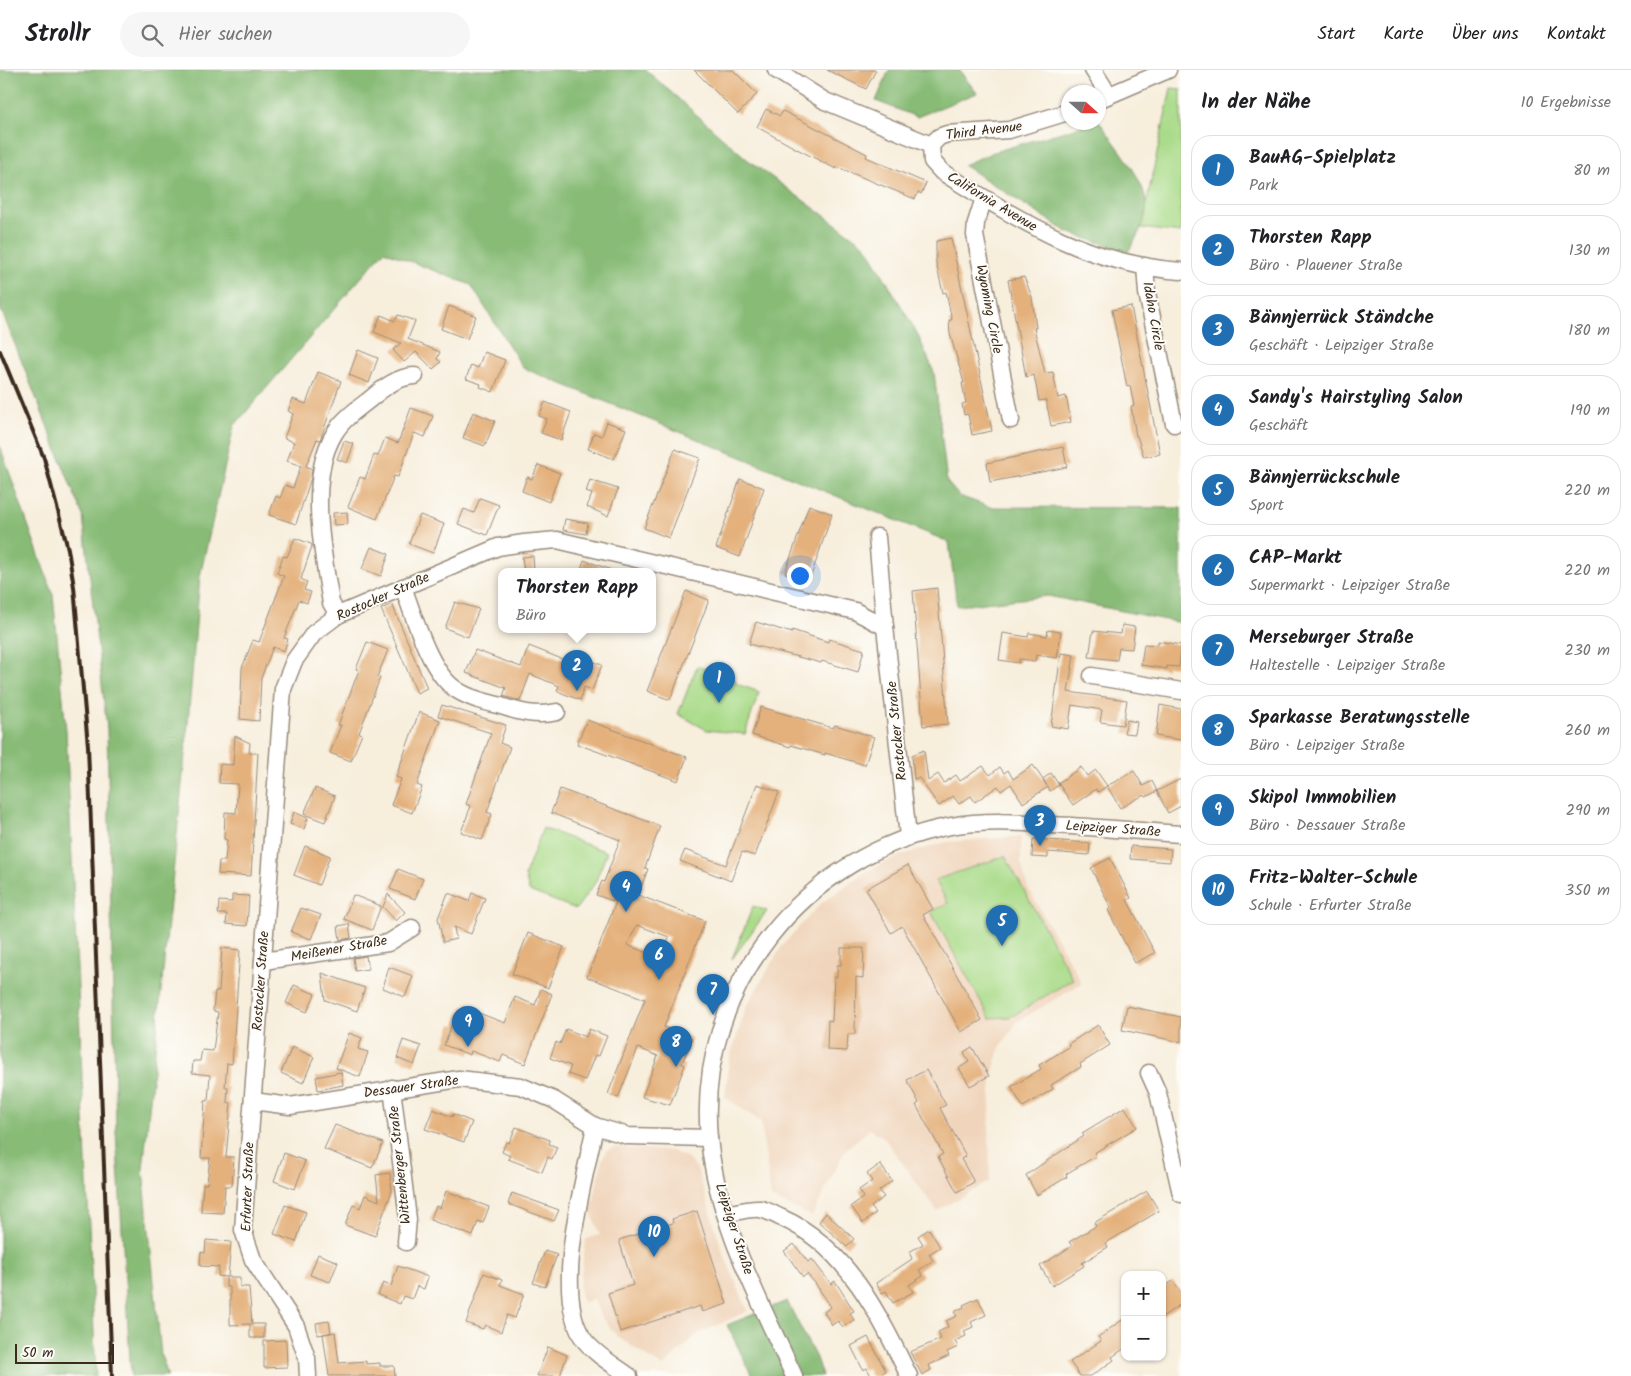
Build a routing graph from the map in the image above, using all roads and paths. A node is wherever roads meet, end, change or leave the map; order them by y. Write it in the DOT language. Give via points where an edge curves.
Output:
graph roads {
  1 [pos="776,70"];
  2 [pos="1093,70"];
  3 [pos="1168,70"];
  4 [pos="1099,85"];
  5 [pos="1106,96"];
  6 [pos="1061,114"];
  7 [pos="931,145"];
  8 [pos="984,198"];
  9 [pos="1145,266"];
  10 [pos="1181,271"];
  11 [pos="415,376"];
  12 [pos="1011,420"];
  13 [pos="1174,424"];
  14 [pos="876,537"];
  15 [pos="403,587"];
  16 [pos="338,615"];
  17 [pos="886,627"];
  18 [pos="1092,676"];
  19 [pos="1181,691"];
  20 [pos="557,712"];
  21 [pos="1181,834"];
  22 [pos="908,836"];
  23 [pos="412,928"];
  24 [pos="263,961"];
  25 [pos="1148,1073"];
  26 [pos="392,1088"];
  27 [pos="253,1101"];
  28 [pos="595,1126"];
  29 [pos="709,1138"];
  30 [pos="1181,1194"];
  31 [pos="726,1214"];
  32 [pos="406,1242"];
  33 [pos="308,1376"];
  34 [pos="630,1376"];
  35 [pos="794,1376"];
  36 [pos="909,1376"];
  1 -- 7 [label="street" via="825,101"];
  2 -- 4 [label="street"];
  3 -- 5 [label="street"];
  6 -- 7 [label="street, Third Avenue" via="1009,130 947,134"];
  7 -- 8 [label="street, California Avenue" via="932,161 936,167"];
  8 -- 9 [label="street, California Avenue" via="1071,246"];
  8 -- 12 [label="street, Wyoming Circle" via="975,234"];
  9 -- 10 [label="street, California Avenue"];
  9 -- 13 [label="street, Idaho Circle" via="1147,293"];
  11 -- 16 [label="street" via="404,376 384,388 346,418 326,451 320,478 320,508 331,603"];
  14 -- 17 [label="street, Rostocker Straße"];
  15 -- 16 [label="street, Rostocker Straße"];
  15 -- 17 [label="street, Rostocker Straße" via="498,547 556,540 855,611"];
  15 -- 20 [label="street" via="429,653 454,688 517,712 544,715"];
  16 -- 24 [label="street, Rostocker Straße" via="314,633 294,660 283,689"];
  17 -- 22 [label="street, Rostocker Straße"];
  18 -- 19 [label="street"];
  21 -- 22 [label="street, Leipziger Straße" via="992,822"];
  22 -- 29 [label="street, Leipziger Straße" via="830,877 786,914 757,953 734,994 718,1039 708,1104"];
  23 -- 24 [label="street, Meißener Straße" via="388,943"];
  24 -- 27 [label="street, Rostocker Straße"];
  25 -- 30 [label="street" via="1158,1093"];
  26 -- 27 [label="street, Dessauer Straße" via="290,1106"];
  26 -- 28 [label="street, Dessauer Straße" via="460,1079 521,1086 554,1100"];
  26 -- 32 [label="street, Wittenberger Straße" via="408,1219"];
  27 -- 33 [label="street, Erfurter Straße" via="243,1230 253,1260 296,1326 307,1358"];
  28 -- 29 [label="street, Dessauer Straße" via="628,1136"];
  28 -- 34 [label="street" via="569,1266 569,1296 576,1323 585,1340 602,1357"];
  29 -- 31 [label="street, Leipziger Straße"];
  31 -- 35 [label="street, Leipziger Straße" via="753,1286"];
  31 -- 36 [label="street" via="760,1209 798,1225 822,1242 864,1294 890,1335"];
}
